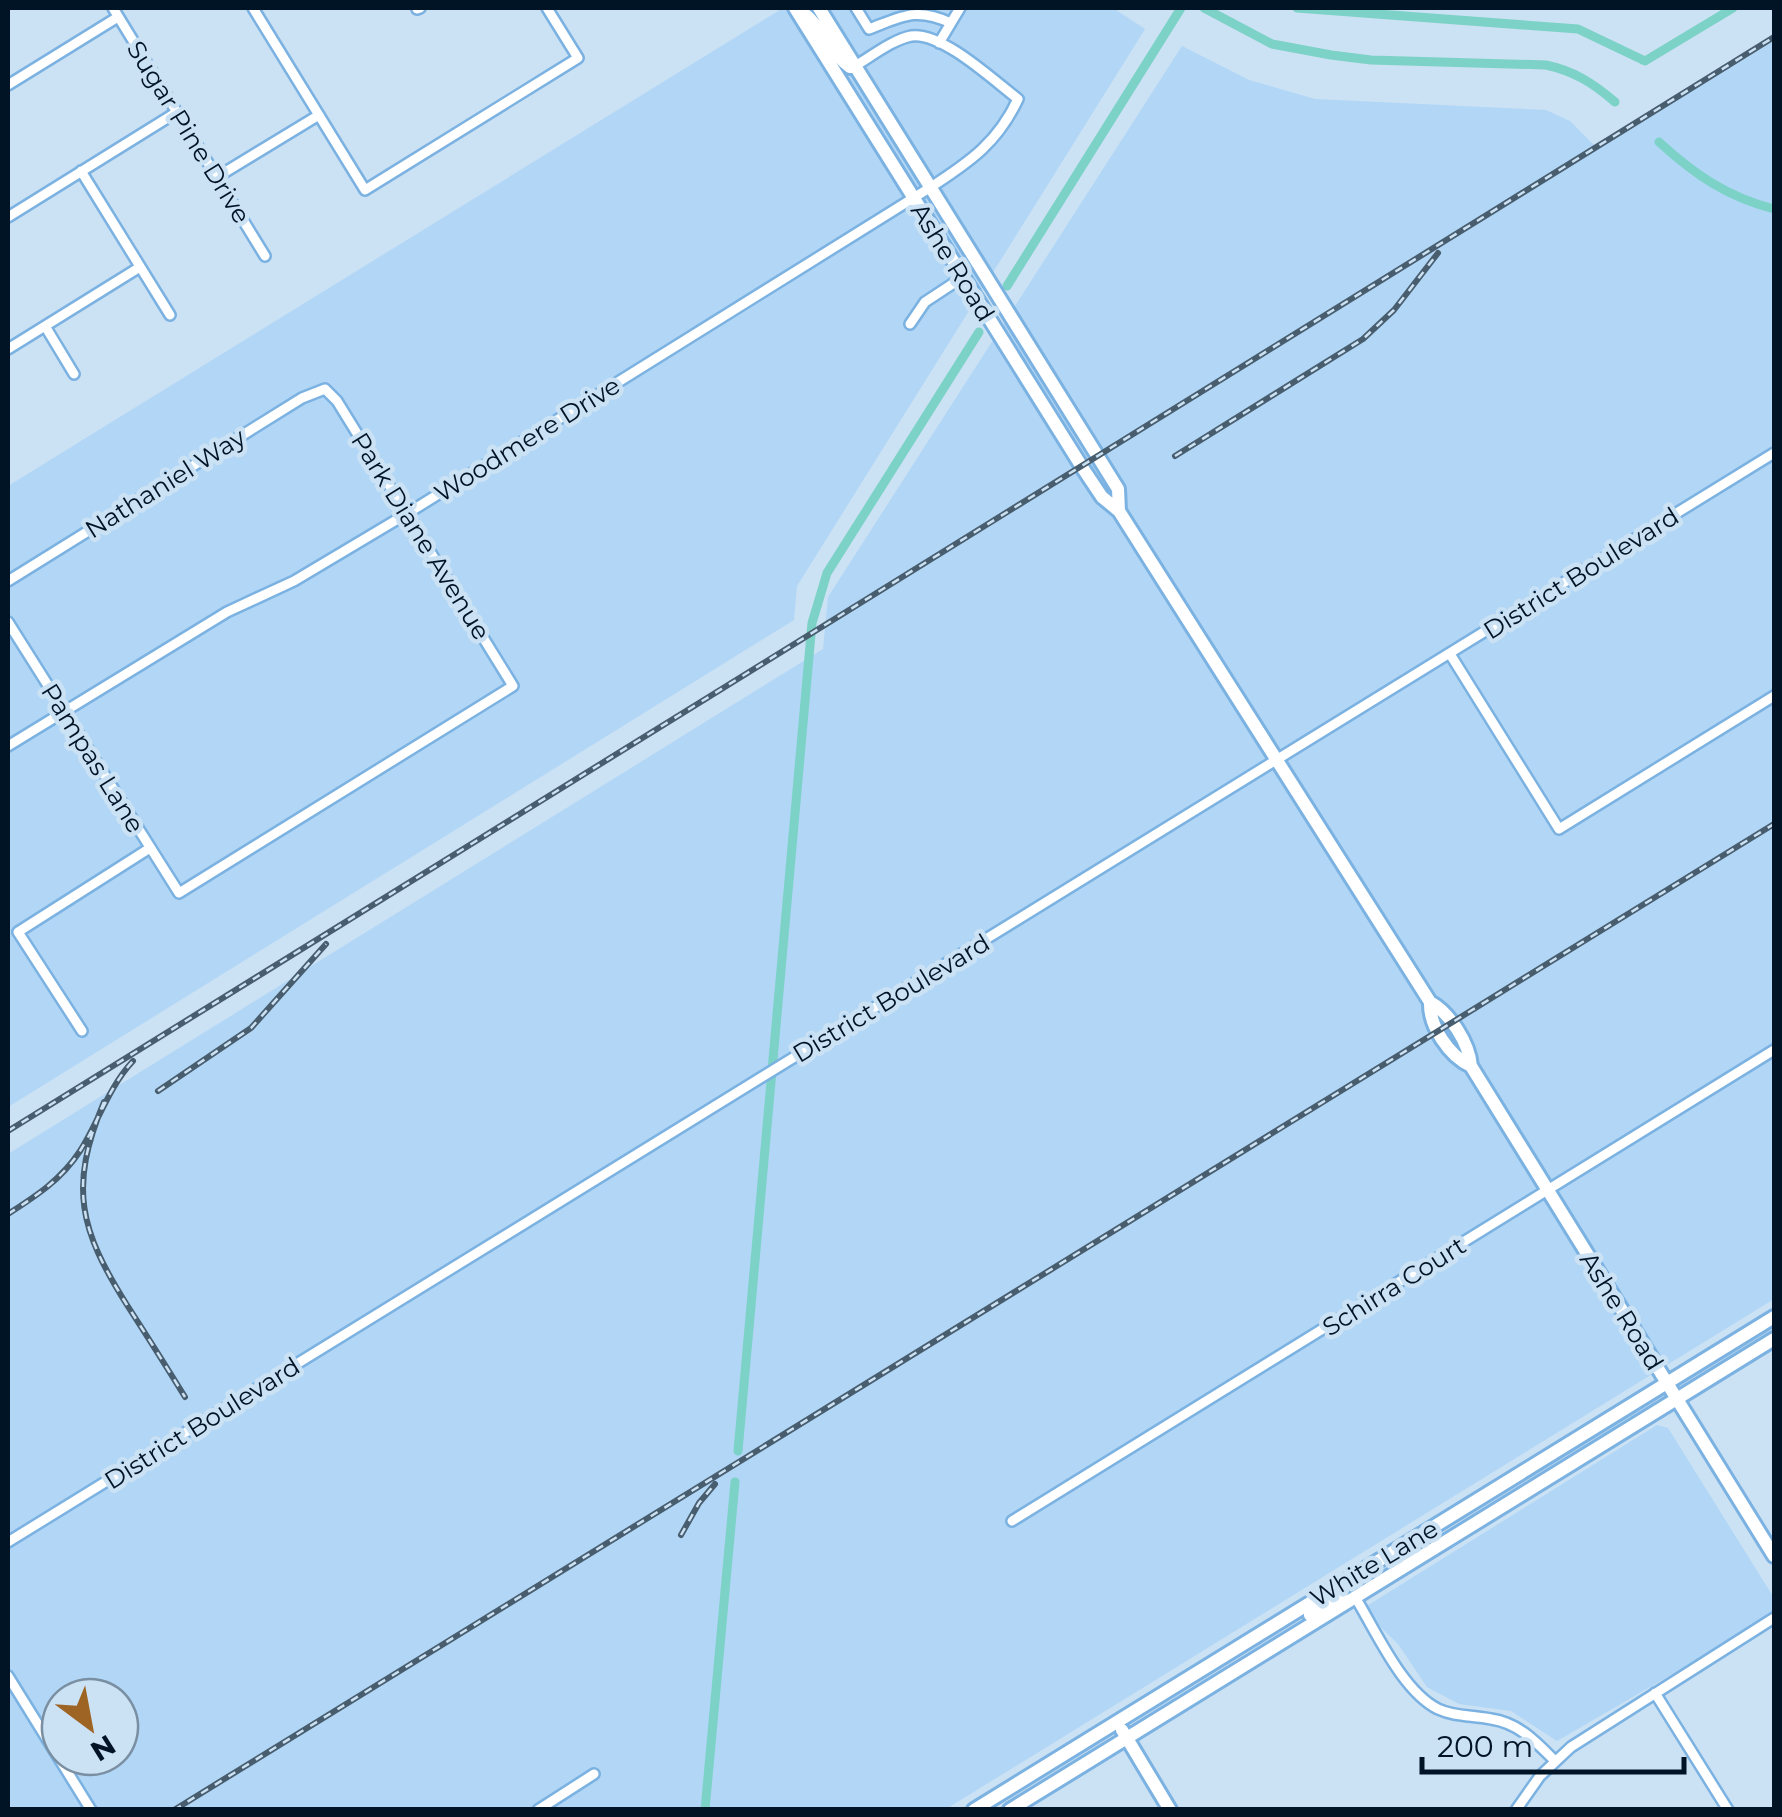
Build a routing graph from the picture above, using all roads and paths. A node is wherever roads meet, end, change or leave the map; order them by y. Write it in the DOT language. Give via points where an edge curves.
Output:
graph roads {
  1 [pos="253,8"];
  2 [pos="547,8"];
  3 [pos="796,8"];
  4 [pos="819,8"];
  5 [pos="856,8"];
  6 [pos="960,8"];
  7 [pos="115,12"];
  8 [pos="951,23"];
  9 [pos="939,43"];
  10 [pos="856,66"];
  11 [pos="8,84"];
  12 [pos="177,112"];
  13 [pos="319,114"];
  14 [pos="81,171"];
  15 [pos="217,178"];
  16 [pos="931,188"];
  17 [pos="914,198"];
  18 [pos="8,217"];
  19 [pos="266,256"];
  20 [pos="140,267"];
  21 [pos="963,276"];
  22 [pos="170,315"];
  23 [pos="910,324"];
  24 [pos="44,326"];
  25 [pos="8,349"];
  26 [pos="74,374"];
  27 [pos="325,389"];
  28 [pos="1774,452"];
  29 [pos="1119,511"];
  30 [pos="408,513"];
  31 [pos="8,581"];
  32 [pos="8,622"];
  33 [pos="1450,654"];
  34 [pos="1774,696"];
  35 [pos="63,712"];
  36 [pos="8,746"];
  37 [pos="1278,761"];
  38 [pos="150,848"];
  39 [pos="179,893"];
  40 [pos="82,1031"];
  41 [pos="1774,1050"];
  42 [pos="1548,1191"];
  43 [pos="1774,1317"];
  44 [pos="1774,1339"];
  45 [pos="1667,1384"];
  46 [pos="1677,1400"];
  47 [pos="1553,1454"];
  48 [pos="1496,1489"];
  49 [pos="1512,1502"];
  50 [pos="1012,1520"];
  51 [pos="1420,1535"];
  52 [pos="1448,1540"];
  53 [pos="8,1542"];
  54 [pos="1774,1556"];
  55 [pos="1346,1581"];
  56 [pos="1355,1598"];
  57 [pos="1774,1618"];
  58 [pos="1297,1631"];
  59 [pos="8,1676"];
  60 [pos="1654,1693"];
  61 [pos="1116,1722"];
  62 [pos="1128,1737"];
  63 [pos="1554,1761"];
  64 [pos="594,1774"];
  65 [pos="91,1810"];
  66 [pos="538,1810"];
  67 [pos="974,1810"];
  68 [pos="1010,1810"];
  69 [pos="1170,1810"];
  70 [pos="1516,1810"];
  71 [pos="1728,1810"];
  1 -- 13 [label="street"];
  2 -- 13 [label="street" via="578,58 365,190"];
  3 -- 10 [label="street" via="846,65"];
  3 -- 17 [label="street, Ashe Road"];
  4 -- 10 [label="street, Ashe Road"];
  5 -- 8 [label="street" via="869,30 912,12"];
  6 -- 8 [label="street"];
  7 -- 11 [label="street"];
  7 -- 12 [label="street, Sugar Pine Drive"];
  8 -- 9 [label="street"];
  9 -- 10 [label="street" via="928,36 901,39"];
  9 -- 16 [label="street, Woodmere Drive" via="1018,99 1004,128"];
  10 -- 16 [label="street, Ashe Road"];
  12 -- 14 [label="street"];
  12 -- 15 [label="street, Sugar Pine Drive"];
  13 -- 15 [label="street"];
  14 -- 18 [label="street"];
  14 -- 20 [label="street"];
  15 -- 19 [label="street, Sugar Pine Drive"];
  16 -- 17 [label="street, Woodmere Drive"];
  16 -- 29 [label="street, Ashe Road" via="1118,489"];
  17 -- 21 [label="street, Ashe Road"];
  17 -- 30 [label="street, Woodmere Drive"];
  20 -- 22 [label="street"];
  20 -- 24 [label="street"];
  21 -- 23 [label="street" via="925,302"];
  21 -- 29 [label="street, Ashe Road" via="1102,497"];
  24 -- 25 [label="street"];
  24 -- 26 [label="street"];
  27 -- 30 [label="street, Park Diane Avenue"];
  27 -- 31 [label="street, Nathaniel Way"];
  28 -- 33 [label="street, District Boulevard"];
  29 -- 37 [label="street, Ashe Road"];
  30 -- 35 [label="street, Woodmere Drive"];
  30 -- 39 [label="street, Park Diane Avenue" via="513,686"];
  32 -- 35 [label="street, Pampas Lane"];
  33 -- 34 [label="street" via="1559,830"];
  33 -- 37 [label="street, District Boulevard"];
  35 -- 36 [label="street, Woodmere Drive"];
  35 -- 38 [label="street, Pampas Lane"];
  37 -- 42 [label="street, Ashe Road" via="1430,1002 1452,1024"];
  37 -- 53 [label="street, District Boulevard"];
  38 -- 39 [label="street, Pampas Lane"];
  38 -- 40 [label="street" via="18,932"];
  41 -- 42 [label="street, Schirra Court"];
  42 -- 45 [label="street, Ashe Road"];
  42 -- 50 [label="street, Schirra Court"];
  43 -- 45 [label="street, White Lane"];
  44 -- 46 [label="street, White Lane"];
  45 -- 46 [label="street, Ashe Road"];
  45 -- 47 [label="street, White Lane"];
  46 -- 49 [label="street, White Lane"];
  46 -- 54 [label="street, Ashe Road"];
  47 -- 48 [label="street, White Lane"];
  47 -- 49 [label="street" via="1514,1488"];
  48 -- 51 [label="street, White Lane"];
  48 -- 52 [label="street" via="1495,1498"];
  49 -- 52 [label="street, White Lane"];
  51 -- 55 [label="street, White Lane"];
  51 -- 56 [label="street" via="1365,1578"];
  52 -- 56 [label="street, White Lane"];
  55 -- 58 [label="street" via="1341,1594 1299,1622"];
  55 -- 61 [label="street, White Lane"];
  56 -- 58 [label="street, White Lane"];
  56 -- 63 [label="street" via="1408,1684 1427,1702 1452,1714 1508,1723"];
  57 -- 60 [label="street"];
  58 -- 62 [label="street, White Lane"];
  59 -- 65 [label="street"];
  60 -- 63 [label="street"];
  60 -- 71 [label="street"];
  61 -- 62 [label="street"];
  61 -- 67 [label="street, White Lane"];
  62 -- 68 [label="street, White Lane"];
  62 -- 69 [label="street"];
  63 -- 70 [label="street"];
  64 -- 66 [label="street"];
}
